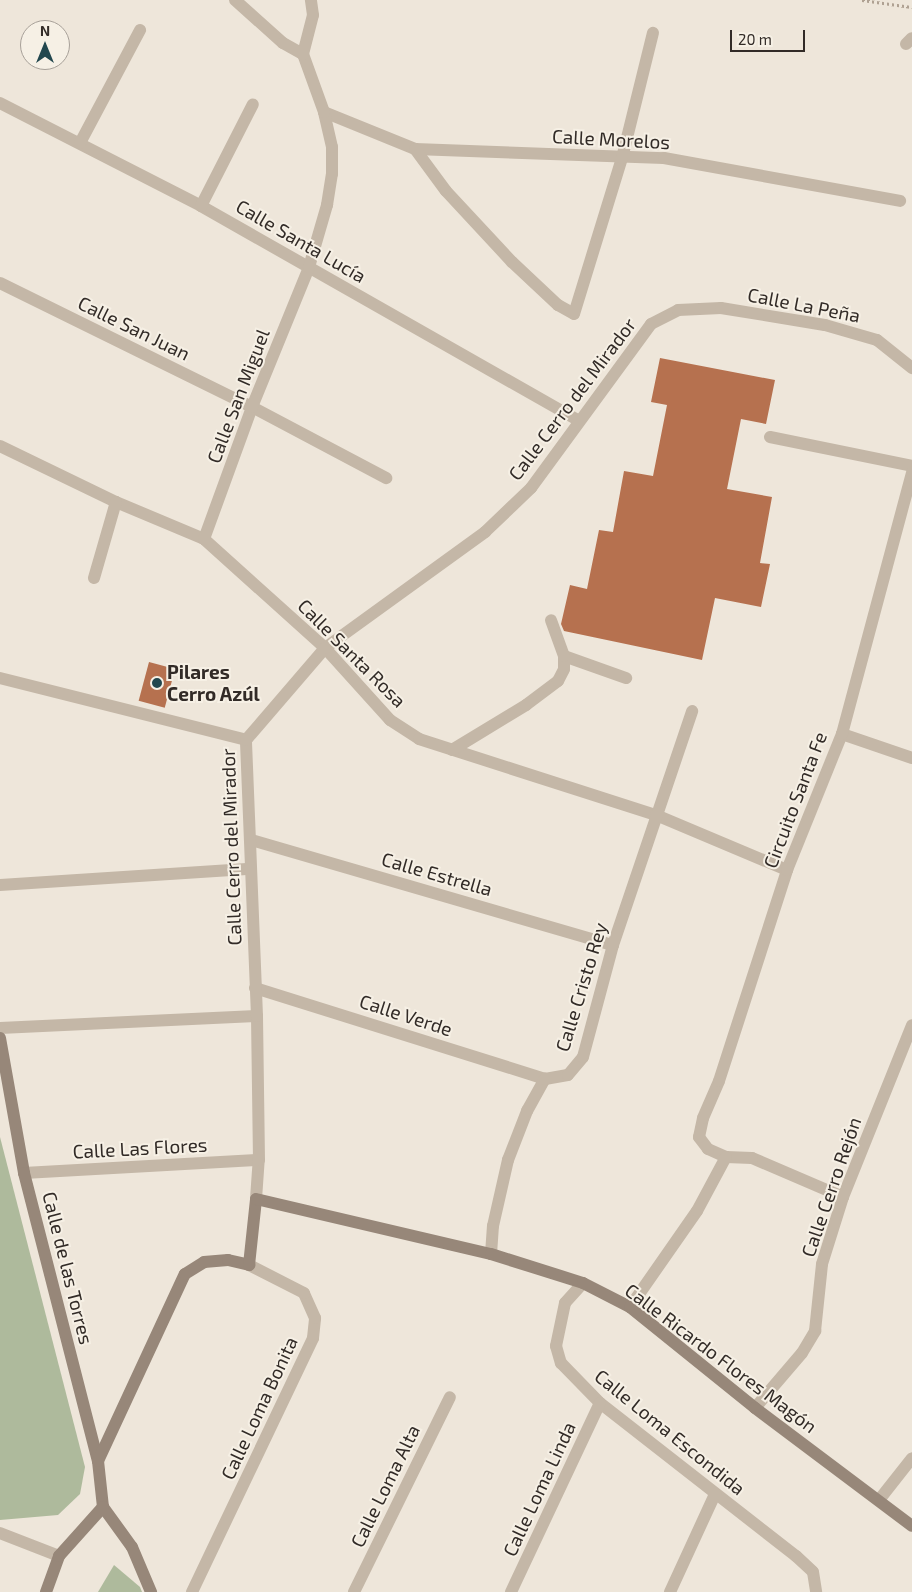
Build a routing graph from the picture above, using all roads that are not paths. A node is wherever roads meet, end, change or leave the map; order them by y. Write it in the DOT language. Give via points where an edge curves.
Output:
graph roads {
  1 [pos="235,0"];
  2 [pos="311,0"];
  3 [pos="140,30"];
  4 [pos="653,33"];
  5 [pos="303,54"];
  6 [pos="0,104"];
  7 [pos="253,104"];
  8 [pos="324,112"];
  9 [pos="80,143"];
  10 [pos="415,149"];
  11 [pos="622,158"];
  12 [pos="900,201"];
  13 [pos="201,206"];
  14 [pos="309,266"];
  15 [pos="0,283"];
  16 [pos="678,310"];
  17 [pos="912,368"];
  18 [pos="252,407"];
  19 [pos="579,422"];
  20 [pos="770,437"];
  21 [pos="0,446"];
  22 [pos="912,466"];
  23 [pos="912,472"];
  24 [pos="386,478"];
  25 [pos="116,502"];
  26 [pos="204,539"];
  27 [pos="94,578"];
  28 [pos="551,620"];
  29 [pos="325,648"];
  30 [pos="564,656"];
  31 [pos="0,678"];
  32 [pos="626,678"];
  33 [pos="692,711"];
  34 [pos="842,734"];
  35 [pos="246,740"];
  36 [pos="452,750"];
  37 [pos="912,758"];
  38 [pos="656,815"];
  39 [pos="252,840"];
  40 [pos="250,869"];
  41 [pos="787,870"];
  42 [pos="0,885"];
  43 [pos="613,944"];
  44 [pos="255,988"];
  45 [pos="257,1016"];
  46 [pos="912,1025"];
  47 [pos="0,1028"];
  48 [pos="0,1038"];
  49 [pos="545,1079"];
  50 [pos="726,1157"];
  51 [pos="259,1160"];
  52 [pos="24,1174"];
  53 [pos="842,1197"];
  54 [pos="256,1199"];
  55 [pos="491,1254"];
  56 [pos="249,1265"];
  57 [pos="583,1282"];
  58 [pos="630,1307"];
  59 [pos="450,1397"];
  60 [pos="600,1403"];
  61 [pos="755,1408"];
  62 [pos="912,1458"];
  63 [pos="98,1461"];
  64 [pos="715,1494"];
  65 [pos="879,1500"];
  66 [pos="103,1507"];
  67 [pos="912,1526"];
  68 [pos="0,1533"];
  69 [pos="59,1556"];
  70 [pos="817,1590"];
  71 [pos="46,1592"];
  72 [pos="151,1592"];
  73 [pos="192,1592"];
  74 [pos="354,1592"];
  75 [pos="511,1592"];
  76 [pos="670,1592"];
  1 -- 5 [label="street" via="283,43"];
  2 -- 5 [label="street" via="313,15"];
  3 -- 9 [label="street"];
  4 -- 11 [label="street"];
  5 -- 8 [label="street, Calle San Miguel"];
  6 -- 9 [label="street, Calle Santa Lucía"];
  7 -- 13 [label="street"];
  8 -- 10 [label="street, Calle Morelos"];
  8 -- 14 [label="street, Calle San Miguel" via="332,147 332,174"];
  9 -- 13 [label="street, Calle Santa Lucía"];
  10 -- 11 [label="street, Calle Morelos"];
  10 -- 11 [label="street" via="446,191 512,262 558,305 574,314"];
  11 -- 12 [label="street, Calle Morelos" via="664,158"];
  13 -- 14 [label="street, Calle Santa Lucía"];
  14 -- 18 [label="street, Calle San Miguel"];
  14 -- 19 [label="street, Calle Santa Lucía"];
  15 -- 18 [label="street, Calle San Juan"];
  16 -- 17 [label="street, Calle La Peña" via="721,308 825,325 877,340"];
  16 -- 19 [label="street, Calle Cerro del Mirador" via="651,324"];
  18 -- 24 [label="street"];
  18 -- 26 [label="street, Calle San Miguel"];
  19 -- 29 [label="street, Calle Cerro del Mirador" via="531,488 485,532"];
  20 -- 22 [label="street"];
  21 -- 25 [label="street, Calle Santa Rosa"];
  23 -- 34 [label="street, Circuito Santa Fe"];
  25 -- 26 [label="street, Calle Santa Rosa"];
  25 -- 27 [label="street"];
  26 -- 29 [label="street, Calle Santa Rosa"];
  28 -- 30 [label="street"];
  29 -- 35 [label="street, Calle Cerro del Mirador"];
  29 -- 36 [label="street, Calle Santa Rosa" via="390,720 419,739"];
  30 -- 32 [label="street"];
  30 -- 36 [label="street" via="564,669 558,681 526,705"];
  31 -- 35 [label="street"];
  33 -- 38 [label="street, Calle Cristo Rey"];
  34 -- 37 [label="street"];
  34 -- 41 [label="street, Circuito Santa Fe"];
  35 -- 39 [label="street, Calle Cerro del Mirador"];
  36 -- 38 [label="street, Calle Santa Rosa"];
  38 -- 41 [label="street, Calle Santa Rosa"];
  38 -- 43 [label="street, Calle Cristo Rey"];
  39 -- 40 [label="street, Calle Cerro del Mirador"];
  39 -- 43 [label="street, Calle Estrella"];
  40 -- 42 [label="street"];
  40 -- 44 [label="street, Calle Cerro del Mirador"];
  41 -- 50 [label="street, Circuito Santa Fe" via="719,1081 702,1118 699,1138 708,1149"];
  43 -- 49 [label="street, Calle Cristo Rey" via="583,1057 568,1075"];
  44 -- 45 [label="street, Calle Cerro del Mirador"];
  44 -- 49 [label="street, Calle Verde"];
  45 -- 47 [label="street"];
  45 -- 51 [label="street, Calle Cerro del Mirador"];
  46 -- 53 [label="street, Calle Cerro Rejón"];
  48 -- 52 [label="street, Calle de las Torres"];
  49 -- 55 [label="street" via="527,1111 508,1160 493,1226"];
  50 -- 53 [label="street" via="752,1158"];
  50 -- 58 [label="street" via="697,1211"];
  51 -- 52 [label="street, Calle Las Flores"];
  51 -- 54 [label="street, Calle Cerro del Mirador"];
  52 -- 63 [label="street, Calle de las Torres"];
  53 -- 61 [label="street, Calle Cerro Rejón" via="822,1264 815,1331 802,1353"];
  54 -- 55 [label="street, Calle Ricardo Flores Magón"];
  54 -- 56 [label="street, Calle Cerro del Mirador"];
  55 -- 57 [label="street, Calle Ricardo Flores Magón"];
  56 -- 63 [label="street" via="228,1260 204,1262 185,1274"];
  56 -- 73 [label="street, Calle Loma Bonita" via="304,1293 315,1318 313,1338"];
  57 -- 58 [label="street, Calle Ricardo Flores Magón"];
  57 -- 60 [label="street, Calle Loma Escondida" via="565,1303 556,1346 561,1363"];
  58 -- 61 [label="street, Calle Ricardo Flores Magón"];
  59 -- 74 [label="street, Calle Loma Alta"];
  60 -- 64 [label="street, Calle Loma Escondida"];
  60 -- 75 [label="street, Calle Loma Linda"];
  61 -- 65 [label="street, Calle Ricardo Flores Magón"];
  62 -- 65 [label="street"];
  63 -- 66 [label="street, Calle de las Torres"];
  64 -- 70 [label="street, Calle Loma Escondida" via="813,1572"];
  64 -- 76 [label="street"];
  65 -- 67 [label="street, Calle Ricardo Flores Magón"];
  66 -- 69 [label="street"];
  66 -- 72 [label="street, Calle de las Torres" via="132,1547"];
  68 -- 69 [label="street"];
  69 -- 71 [label="street"];
}
